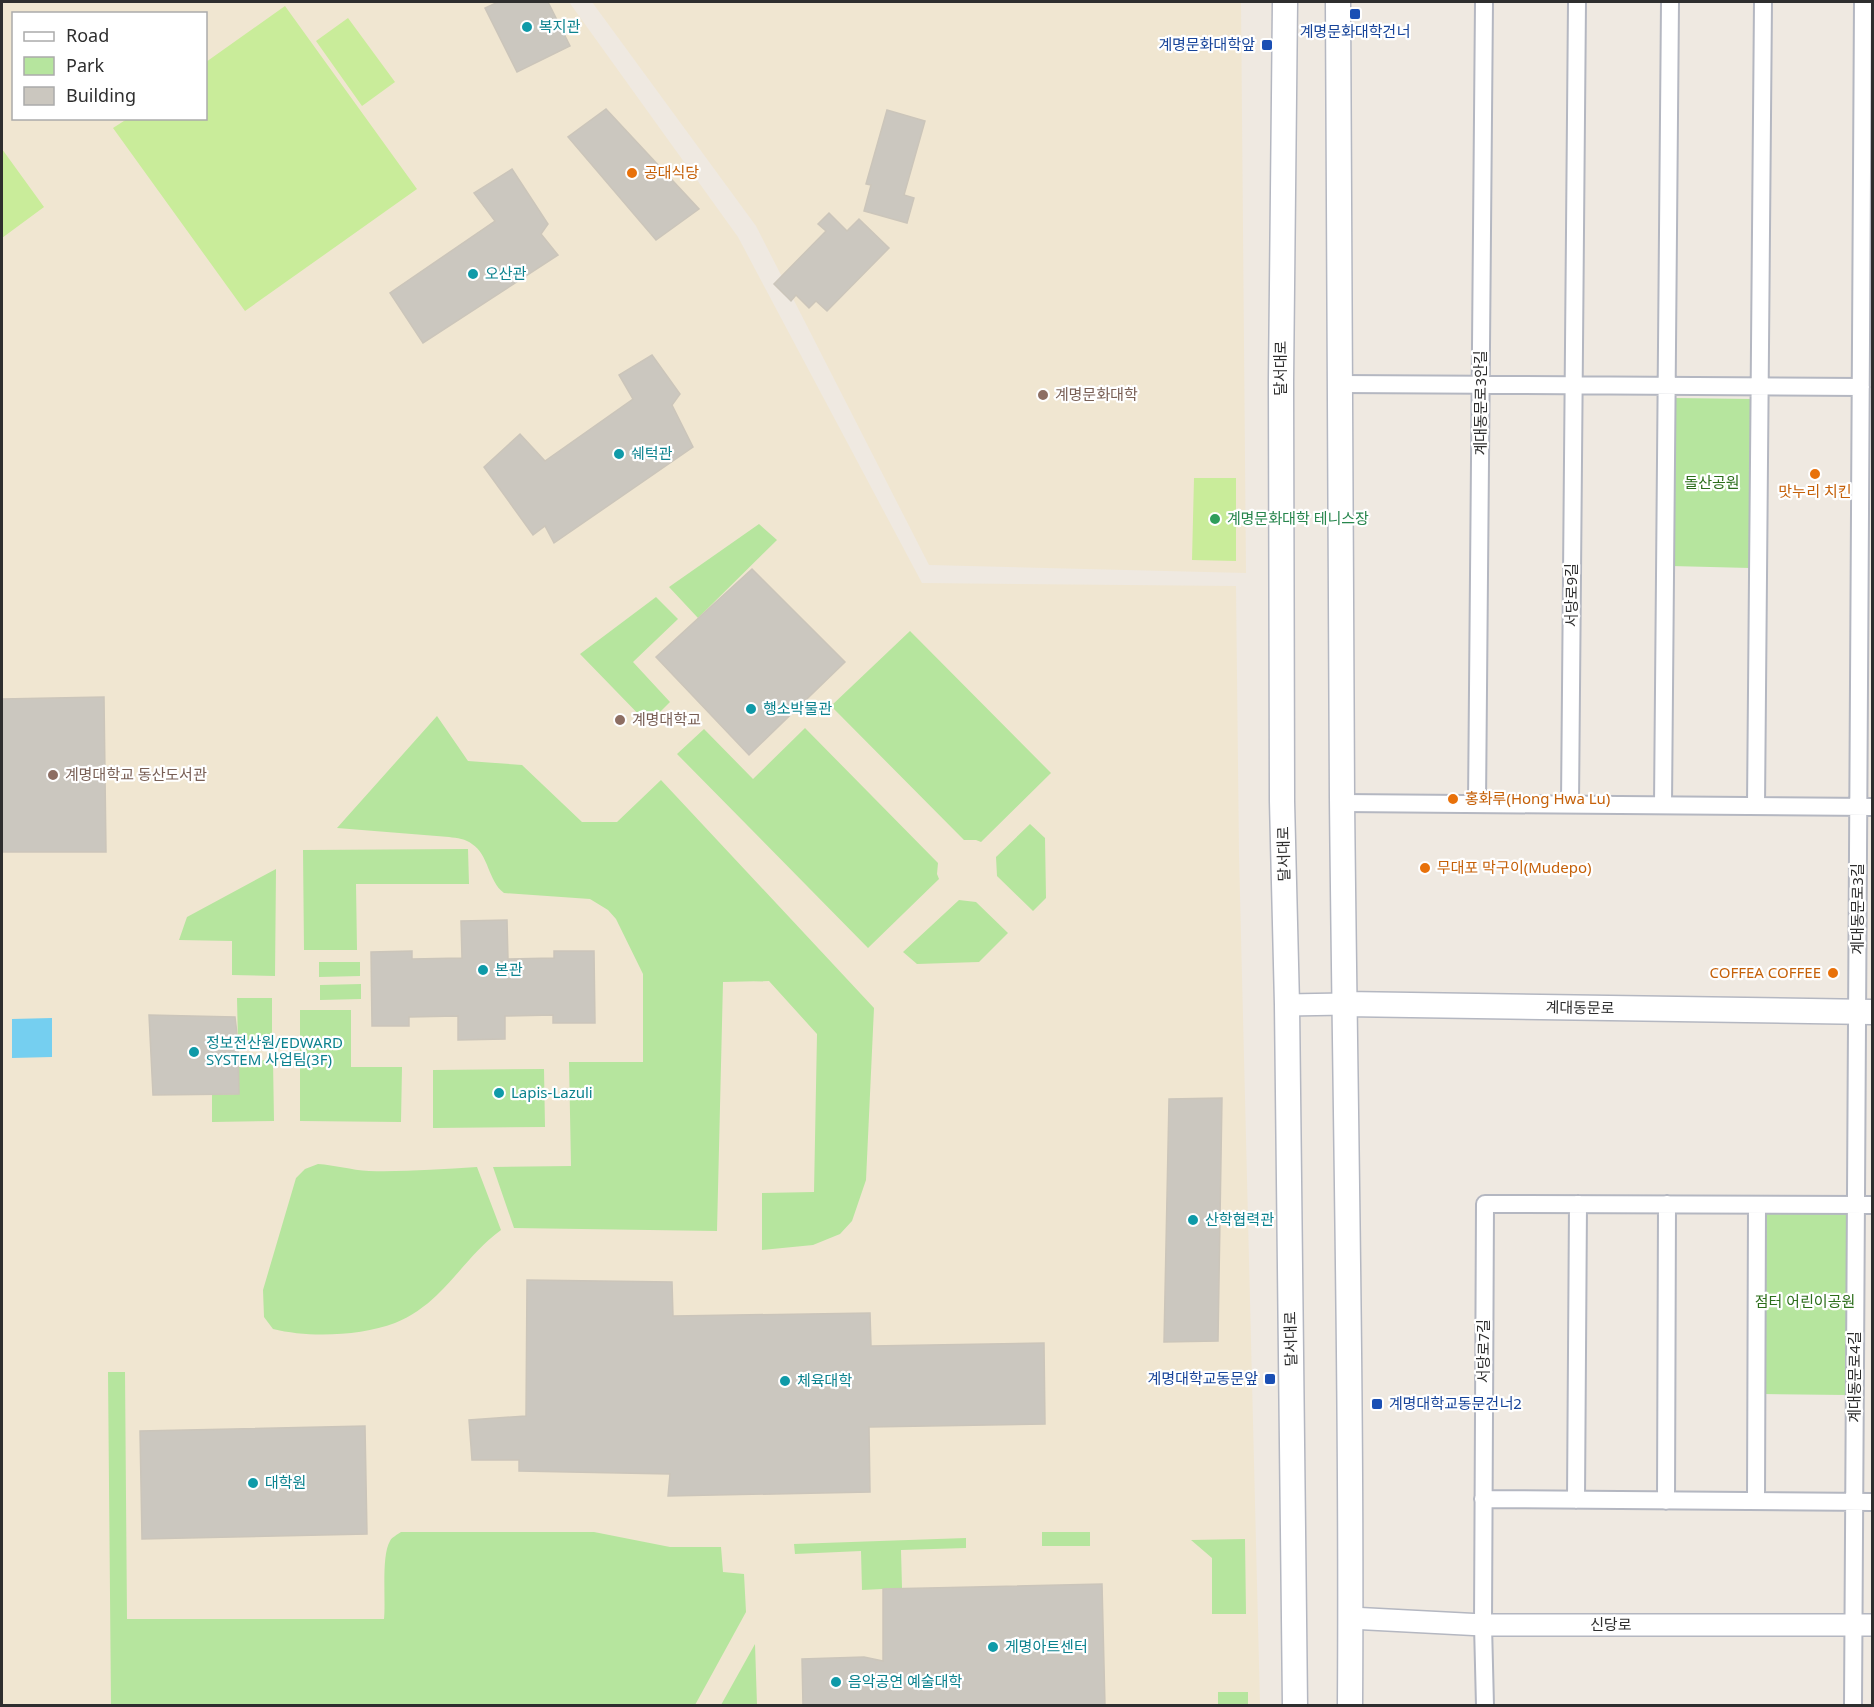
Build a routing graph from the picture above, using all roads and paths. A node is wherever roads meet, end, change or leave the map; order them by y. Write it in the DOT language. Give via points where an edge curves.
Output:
graph roads {
  1 [pos="1285,2"];
  2 [pos="1338,2"];
  3 [pos="1484,2"];
  4 [pos="1577,2"];
  5 [pos="1670,2"];
  6 [pos="1763,2"];
  7 [pos="1866,12"];
  8 [pos="1867,139"];
  9 [pos="1339,384"];
  10 [pos="1481,384"];
  11 [pos="1574,385"];
  12 [pos="1666,386"];
  13 [pos="1760,386"];
  14 [pos="1861,387"];
  15 [pos="1866,535"];
  16 [pos="1342,803"];
  17 [pos="1477,804"];
  18 [pos="1570,804"];
  19 [pos="1663,805"];
  20 [pos="1756,806"];
  21 [pos="1865,807"];
  22 [pos="1346,1004"];
  23 [pos="1287,1005"];
  24 [pos="1865,1012"];
  25 [pos="1578,1204"];
  26 [pos="1667,1204"];
  27 [pos="1757,1205"];
  28 [pos="1864,1205"];
  29 [pos="1483,1499"];
  30 [pos="1576,1500"];
  31 [pos="1666,1501"];
  32 [pos="1756,1501"];
  33 [pos="1854,1502"];
  34 [pos="1872,1502"];
  35 [pos="1350,1618"];
  36 [pos="1483,1625"];
  37 [pos="1863,1625"];
  38 [pos="1295,1706"];
  39 [pos="1350,1706"];
  40 [pos="1485,1706"];
  41 [pos="1853,1706"];
  1 -- 23 [label="main road, 달서대로" via="1281,404"];
  2 -- 9 [label="main road"];
  3 -- 10 [label="street, 계대동문로3안길"];
  4 -- 11 [label="street"];
  5 -- 12 [label="street"];
  6 -- 13 [label="street"];
  7 -- 8 [label="street, 계대동문로3길"];
  8 -- 14 [label="street, 계대동문로3길"];
  9 -- 10 [label="street"];
  9 -- 16 [label="main road"];
  10 -- 11 [label="street"];
  10 -- 17 [label="street, 계대동문로3안길"];
  11 -- 12 [label="street"];
  11 -- 18 [label="street, 서당로9길"];
  12 -- 13 [label="street"];
  12 -- 19 [label="street"];
  13 -- 14 [label="street"];
  13 -- 20 [label="street"];
  14 -- 15 [label="street, 계대동문로3길"];
  15 -- 21 [label="street, 계대동문로3길"];
  16 -- 17 [label="street"];
  16 -- 22 [label="main road"];
  17 -- 18 [label="street"];
  18 -- 19 [label="street"];
  19 -- 20 [label="street"];
  20 -- 21 [label="street"];
  21 -- 24 [label="street, 계대동문로3길"];
  22 -- 23 [label="street, 계대동문로"];
  22 -- 24 [label="main road, 계대동문로"];
  22 -- 35 [label="main road"];
  23 -- 38 [label="main road, 달서대로"];
  24 -- 28 [label="street, 계대동문로4길"];
  25 -- 26 [label="street, 서당로7길"];
  25 -- 29 [label="street, 서당로7길" via="1485,1204"];
  25 -- 30 [label="street"];
  26 -- 27 [label="street, 서당로7길"];
  26 -- 31 [label="street"];
  27 -- 28 [label="street, 서당로7길"];
  27 -- 32 [label="street"];
  28 -- 33 [label="street, 계대동문로4길"];
  29 -- 30 [label="street"];
  29 -- 36 [label="street"];
  30 -- 31 [label="street"];
  31 -- 32 [label="street"];
  32 -- 33 [label="street"];
  33 -- 34 [label="street"];
  33 -- 37 [label="street, 계대동문로4길"];
  35 -- 36 [label="street, 신당로"];
  35 -- 39 [label="main road"];
  36 -- 37 [label="street, 신당로"];
  36 -- 40 [label="street"];
  37 -- 41 [label="street, 계대동문로4길"];
}
